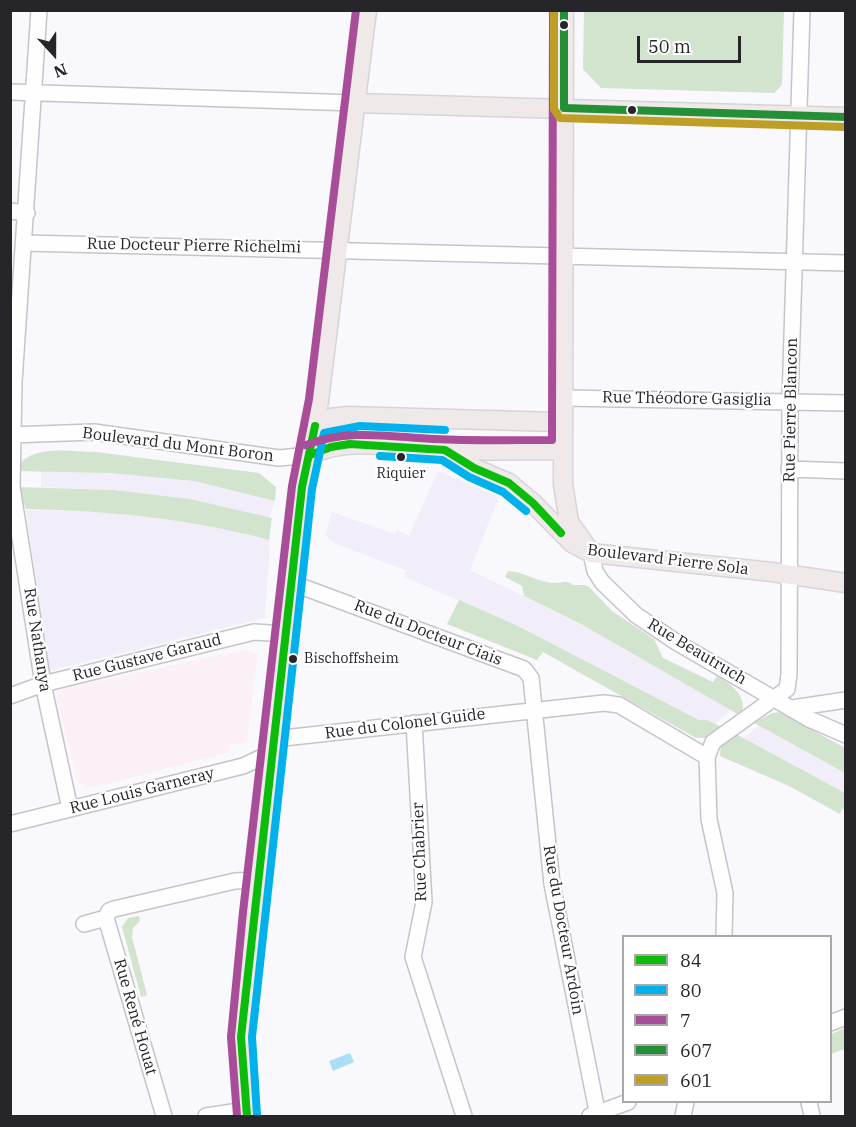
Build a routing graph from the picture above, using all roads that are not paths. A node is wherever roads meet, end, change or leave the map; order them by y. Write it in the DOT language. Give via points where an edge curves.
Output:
graph roads {
  1 [pos="39,10"];
  2 [pos="367,10"];
  3 [pos="564,10"];
  4 [pos="802,10"];
  5 [pos="10,92"];
  6 [pos="34,92"];
  7 [pos="356,103"];
  8 [pos="564,108"];
  9 [pos="800,115"];
  10 [pos="846,117"];
  11 [pos="10,211"];
  12 [pos="27,213"];
  13 [pos="25,243"];
  14 [pos="337,249"];
  15 [pos="563,256"];
  16 [pos="795,261"];
  17 [pos="846,262"];
  18 [pos="564,398"];
  19 [pos="790,401"];
  20 [pos="846,403"];
  21 [pos="446,420"];
  22 [pos="315,426"];
  23 [pos="563,426"];
  24 [pos="11,435"];
  25 [pos="445,450"];
  26 [pos="562,450"];
  27 [pos="310,455"];
  28 [pos="789,469"];
  29 [pos="846,471"];
  30 [pos="13,515"];
  31 [pos="591,553"];
  32 [pos="788,574"];
  33 [pos="292,583"];
  34 [pos="846,583"];
  35 [pos="286,634"];
  36 [pos="43,684"];
  37 [pos="10,696"];
  38 [pos="774,697"];
  39 [pos="839,701"];
  40 [pos="792,708"];
  41 [pos="535,710"];
  42 [pos="414,723"];
  43 [pos="828,725"];
  44 [pos="846,735"];
  45 [pos="273,746"];
  46 [pos="707,757"];
  47 [pos="70,809"];
  48 [pos="10,824"];
  49 [pos="258,880"];
  50 [pos="106,918"];
  51 [pos="84,924"];
  52 [pos="724,935"];
  53 [pos="846,1017"];
  54 [pos="832,1023"];
  55 [pos="624,1103"];
  56 [pos="247,1113"];
  57 [pos="164,1116"];
  58 [pos="206,1116"];
  59 [pos="464,1116"];
  60 [pos="595,1116"];
  1 -- 6 [label="street, Rue Nathanya"];
  2 -- 7 [label="main road"];
  3 -- 8 [label="main road"];
  4 -- 9 [label="street, Rue Pierre Blancon"];
  5 -- 6 [label="street"];
  6 -- 7 [label="street"];
  6 -- 12 [label="street, Rue Nathanya"];
  7 -- 8 [label="main road"];
  7 -- 14 [label="main road"];
  8 -- 9 [label="main road"];
  8 -- 15 [label="main road"];
  9 -- 10 [label="main road"];
  9 -- 16 [label="street, Rue Pierre Blancon"];
  11 -- 12 [label="street"];
  12 -- 13 [label="street, Rue Nathanya"];
  13 -- 14 [label="street, Rue Docteur Pierre Richelmi"];
  13 -- 24 [label="street, Rue Nathanya"];
  14 -- 15 [label="street, Rue Docteur Pierre Richelmi"];
  14 -- 22 [label="main road"];
  15 -- 16 [label="street, Rue Docteur Pierre Richelmi"];
  15 -- 18 [label="main road"];
  16 -- 17 [label="street, Rue Docteur Pierre Richelmi"];
  16 -- 19 [label="street, Rue Pierre Blancon"];
  18 -- 19 [label="street, Rue Théodore Gasiglia"];
  18 -- 23 [label="main road"];
  19 -- 20 [label="street, Rue Théodore Gasiglia"];
  19 -- 28 [label="street, Rue Pierre Blancon"];
  21 -- 22 [label="main road" via="348,416 331,418"];
  21 -- 23 [label="main road" via="556,422"];
  21 -- 25 [label="main road" via="453,425 454,437"];
  22 -- 27 [label="main road"];
  23 -- 26 [label="main road"];
  24 -- 27 [label="street, Boulevard du Mont Boron" via="94,432 279,458"];
  24 -- 30 [label="street, Rue Nathanya"];
  25 -- 26 [label="main road"];
  25 -- 27 [label="main road, Boulevard Pierre Sola" via="350,444"];
  25 -- 31 [label="main road, Boulevard Pierre Sola" via="508,483 572,543"];
  26 -- 31 [label="main road" via="565,510"];
  27 -- 33 [label="main road" via="302,487"];
  28 -- 29 [label="street"];
  28 -- 32 [label="street, Rue Pierre Blancon"];
  30 -- 36 [label="street, Rue Nathanya"];
  31 -- 32 [label="main road, Boulevard Pierre Sola"];
  31 -- 38 [label="street, Rue Beautruch" via="595,571 625,607 676,642"];
  32 -- 34 [label="main road, Boulevard Pierre Sola"];
  32 -- 38 [label="street, Rue Pierre Blancon" via="789,674 787,689"];
  33 -- 35 [label="main road"];
  33 -- 41 [label="street, Rue du Docteur Ciais" via="524,669 531,678"];
  35 -- 36 [label="street, Rue Gustave Garaud" via="254,632"];
  35 -- 45 [label="main road"];
  36 -- 37 [label="street, Rue Gustave Garaud"];
  36 -- 47 [label="street, Rue Nathanya"];
  38 -- 40 [label="street, Rue Beautruch"];
  38 -- 46 [label="street" via="712,742"];
  39 -- 40 [label="street"];
  39 -- 43 [label="street" via="824,714"];
  40 -- 43 [label="street, Rue Beautruch"];
  41 -- 42 [label="street, Rue du Colonel Guide"];
  41 -- 46 [label="street, Rue du Colonel Guide" via="619,705"];
  41 -- 60 [label="street, Rue du Docteur Ardoin" via="552,884"];
  42 -- 45 [label="street, Rue du Colonel Guide"];
  42 -- 59 [label="street, Rue Chabrier" via="424,902 413,957"];
  43 -- 44 [label="street, Rue Beautruch"];
  45 -- 47 [label="street, Rue Louis Garneray" via="243,766"];
  45 -- 49 [label="main road"];
  46 -- 52 [label="street" via="709,819 725,893"];
  47 -- 48 [label="street, Rue Louis Garneray"];
  49 -- 50 [label="street" via="235,881 114,909"];
  49 -- 56 [label="main road" via="241,1037"];
  50 -- 51 [label="street"];
  50 -- 57 [label="street, Rue René Houat"];
  53 -- 54 [label="street"];
  55 -- 60 [label="street"];
  56 -- 58 [label="street"];
}
